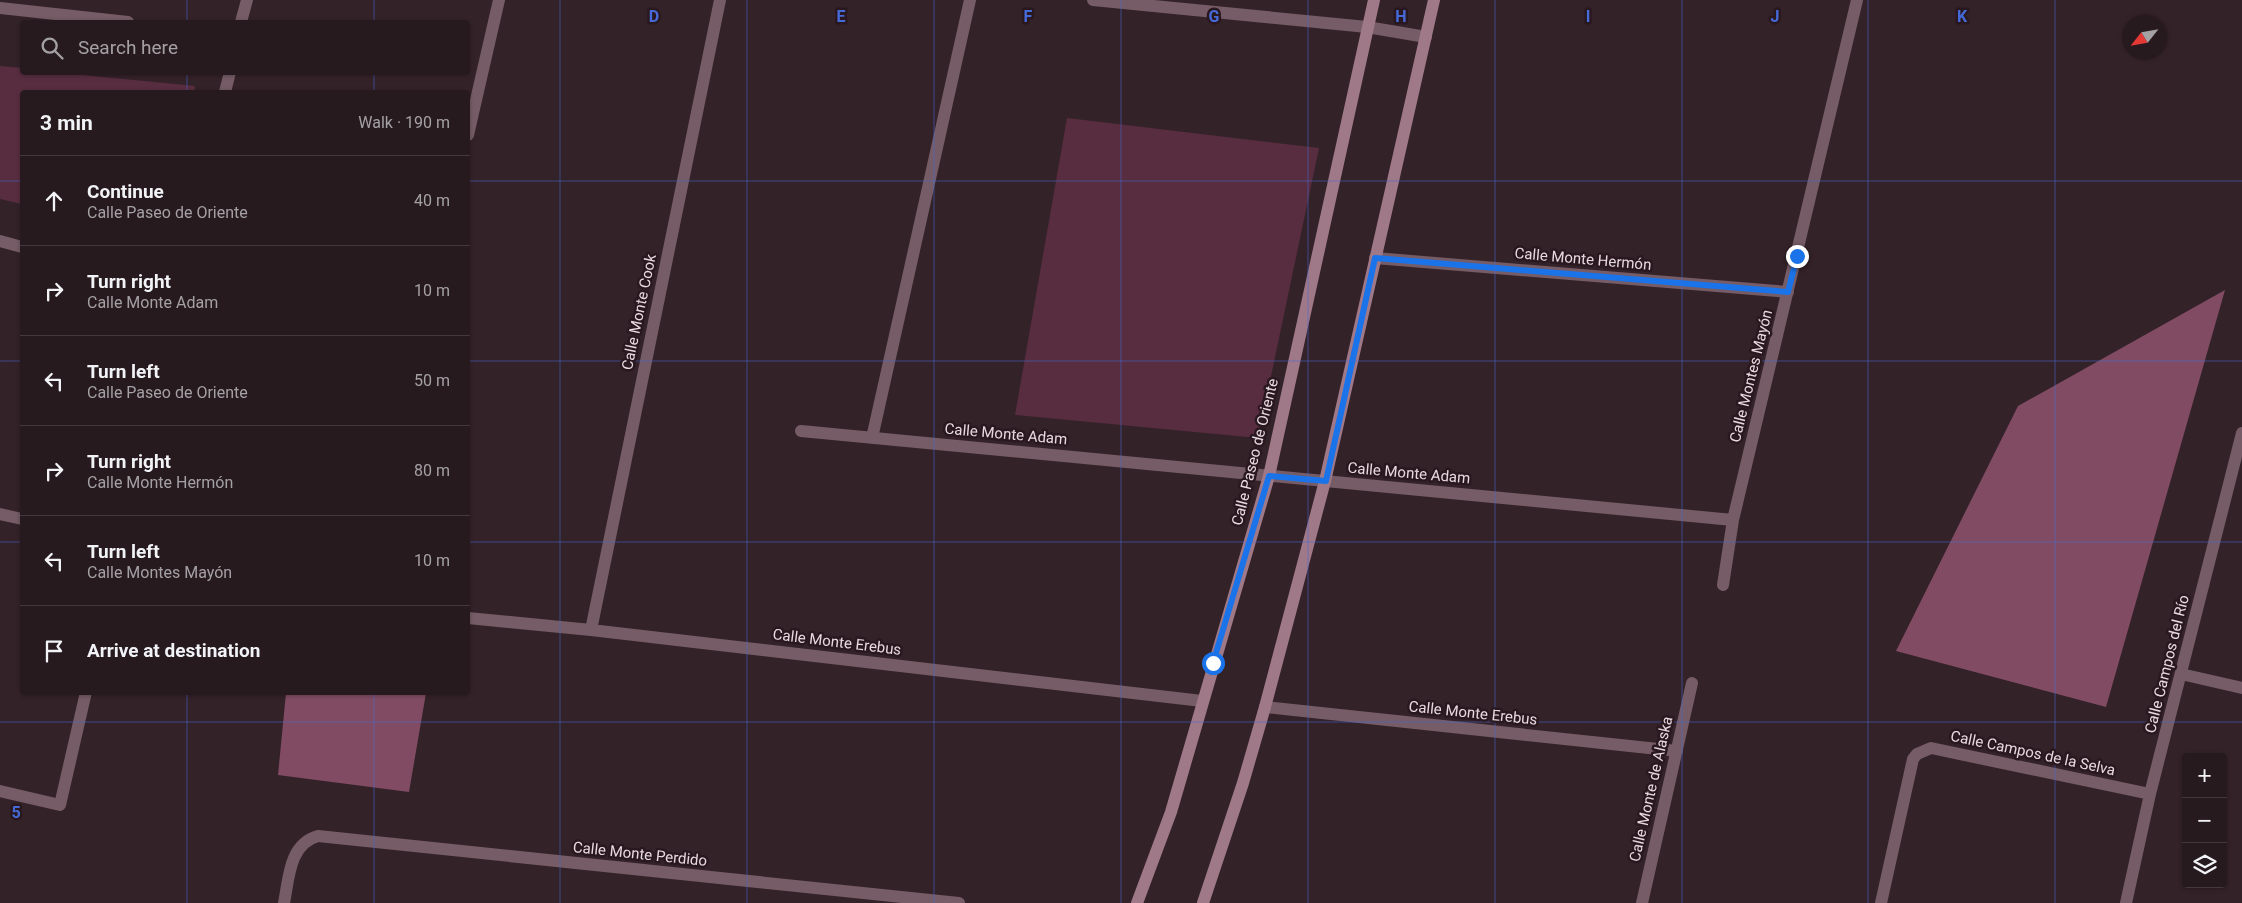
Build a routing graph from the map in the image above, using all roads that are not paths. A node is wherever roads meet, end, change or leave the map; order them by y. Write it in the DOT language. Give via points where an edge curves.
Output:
graph roads {
  1 [pos="247,0"];
  2 [pos="499,0"];
  3 [pos="720,0"];
  4 [pos="970,0"];
  5 [pos="1092,0"];
  6 [pos="1374,0"];
  7 [pos="1434,0"];
  8 [pos="1857,0"];
  9 [pos="0,8"];
  10 [pos="110,20"];
  11 [pos="242,20"];
  12 [pos="1367,27"];
  13 [pos="1426,37"];
  14 [pos="229,75"];
  15 [pos="226,90"];
  16 [pos="470,126"];
  17 [pos="0,241"];
  18 [pos="20,246"];
  19 [pos="1375,258"];
  20 [pos="1788,292"];
  21 [pos="801,431"];
  22 [pos="2242,436"];
  23 [pos="872,438"];
  24 [pos="1269,476"];
  25 [pos="1326,481"];
  26 [pos="0,514"];
  27 [pos="20,519"];
  28 [pos="1733,520"];
  29 [pos="1723,585"];
  30 [pos="470,618"];
  31 [pos="591,630"];
  32 [pos="2181,674"];
  33 [pos="1692,683"];
  34 [pos="2242,688"];
  35 [pos="85,695"];
  36 [pos="1202,701"];
  37 [pos="1266,707"];
  38 [pos="1677,751"];
  39 [pos="0,790"];
  40 [pos="2150,794"];
  41 [pos="284,903"];
  42 [pos="959,903"];
  43 [pos="1137,903"];
  44 [pos="1203,903"];
  45 [pos="1642,903"];
  46 [pos="1881,903"];
  47 [pos="2126,903"];
  1 -- 11 [label="street"];
  2 -- 16 [label="street"];
  3 -- 31 [label="street, Calle Monte Cook"];
  4 -- 23 [label="street"];
  5 -- 12 [label="street"];
  6 -- 12 [label="street, Calle Paseo de Oriente"];
  7 -- 13 [label="street"];
  8 -- 20 [label="street, Calle Montes Mayón"];
  9 -- 10 [label="street"];
  12 -- 13 [label="street"];
  12 -- 24 [label="street, Calle Paseo de Oriente"];
  13 -- 19 [label="street"];
  14 -- 15 [label="street"];
  17 -- 18 [label="street"];
  19 -- 20 [label="street, Calle Monte Hermón"];
  19 -- 25 [label="street"];
  20 -- 28 [label="street, Calle Montes Mayón"];
  21 -- 23 [label="street, Calle Monte Adam"];
  22 -- 32 [label="street, Calle Campos del Río"];
  23 -- 24 [label="street, Calle Monte Adam"];
  24 -- 25 [label="street, Calle Monte Adam"];
  24 -- 36 [label="street, Calle Paseo de Oriente"];
  25 -- 28 [label="street, Calle Monte Adam"];
  25 -- 37 [label="street"];
  26 -- 27 [label="street"];
  28 -- 29 [label="street, Calle Montes Mayón"];
  30 -- 31 [label="street, Calle Monte Erebus"];
  31 -- 36 [label="street, Calle Monte Erebus"];
  32 -- 34 [label="street"];
  32 -- 40 [label="street, Calle Campos del Río"];
  33 -- 38 [label="street, Calle Monte de Alaska"];
  35 -- 39 [label="street" via="60,805"];
  36 -- 43 [label="street, Calle Paseo de Oriente" via="1171,812"];
  37 -- 38 [label="street, Calle Monte Erebus"];
  37 -- 44 [label="street"];
  38 -- 45 [label="street, Calle Monte de Alaska"];
  40 -- 46 [label="street, Calle Campos de la Selva" via="1930,748 1912,759"];
  40 -- 47 [label="street, Calle Campos del Río"];
  41 -- 42 [label="street, Calle Monte Perdido" via="295,854 308,839 318,836"];
}
